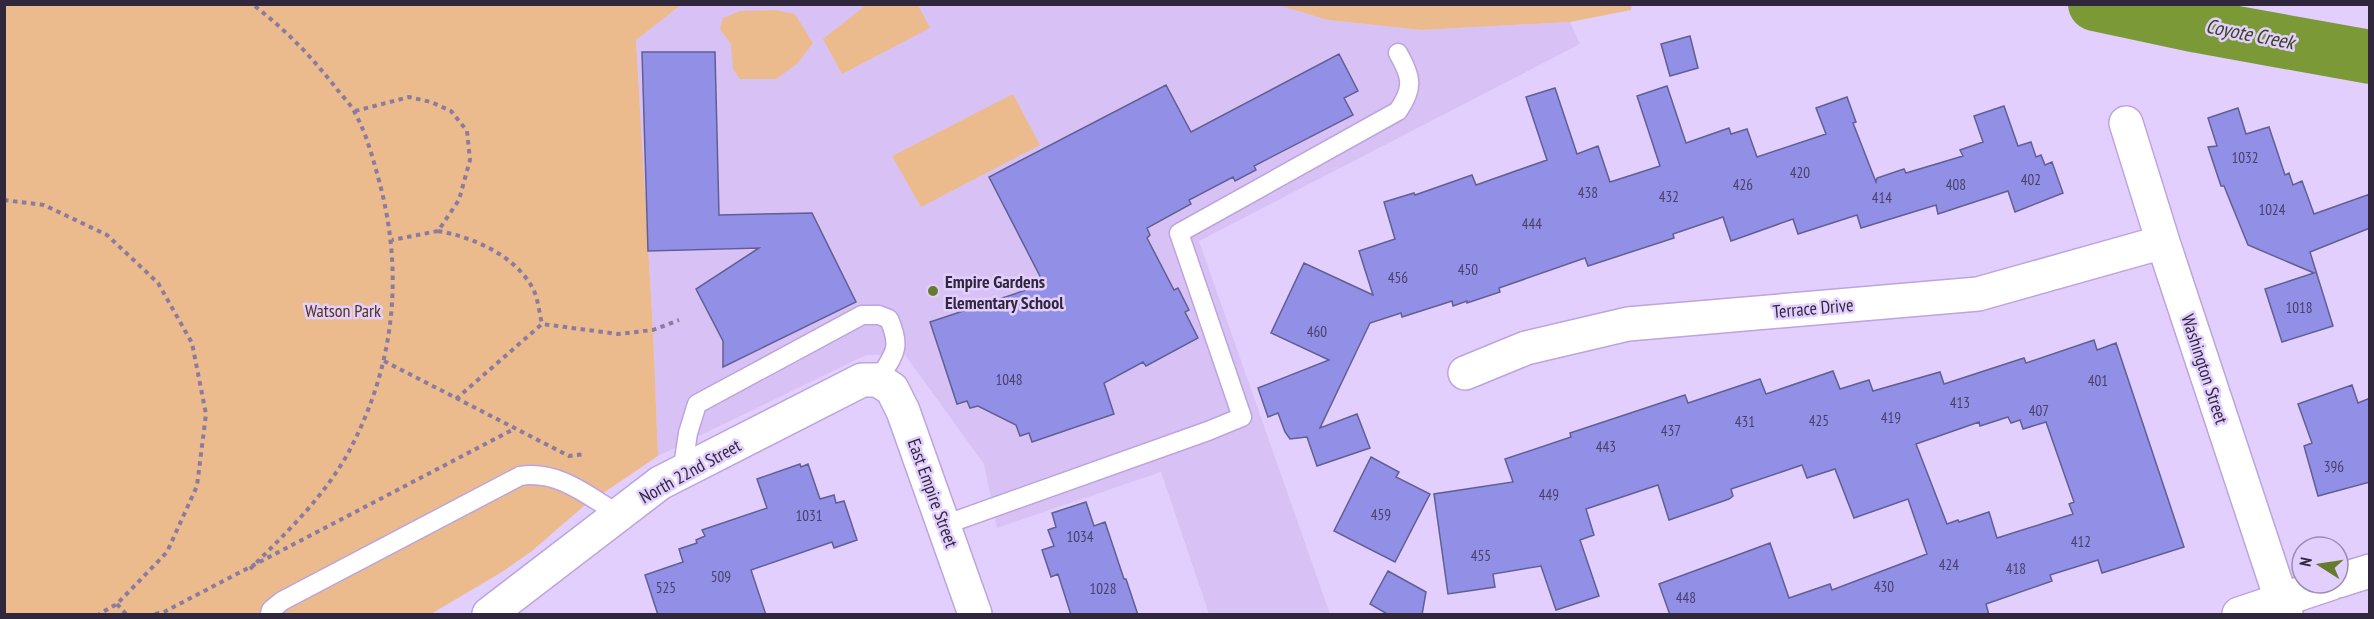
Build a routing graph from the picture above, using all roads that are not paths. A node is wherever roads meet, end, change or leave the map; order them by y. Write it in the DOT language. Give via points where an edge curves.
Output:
graph roads {
  1 [pos="1398,53"];
  2 [pos="2126,123"];
  3 [pos="2163,243"];
  4 [pos="1465,373"];
  5 [pos="878,380"];
  6 [pos="682,473"];
  7 [pos="618,514"];
  8 [pos="944,525"];
  9 [pos="2370,570"];
  10 [pos="2350,577"];
  11 [pos="2308,595"];
  12 [pos="2283,608"];
  13 [pos="270,615"];
  14 [pos="489,615"];
  15 [pos="975,615"];
  16 [pos="2239,615"];
  1 -- 8 [label="lane" via="1408,70 1409,96 1398,111 1179,233 1242,417"];
  2 -- 3 [label="street, Washington Street"];
  3 -- 4 [label="street, Terrace Drive" via="1978,294 1628,324 1526,348"];
  3 -- 12 [label="street, Washington Street"];
  5 -- 6 [label="street, North 22nd Street" via="862,380"];
  5 -- 6 [label="lane" via="895,353 896,336 889,319 862,315 697,404"];
  5 -- 8 [label="street, East Empire Street" via="892,389 903,411"];
  6 -- 7 [label="street, North 22nd Street" via="660,483"];
  7 -- 13 [label="lane" via="565,481 536,473 520,476 282,601"];
  7 -- 14 [label="street, North 22nd Street"];
  8 -- 15 [label="street, East Empire Street"];
  9 -- 10 [label="street"];
  11 -- 12 [label="street"];
  12 -- 16 [label="street"];
}
